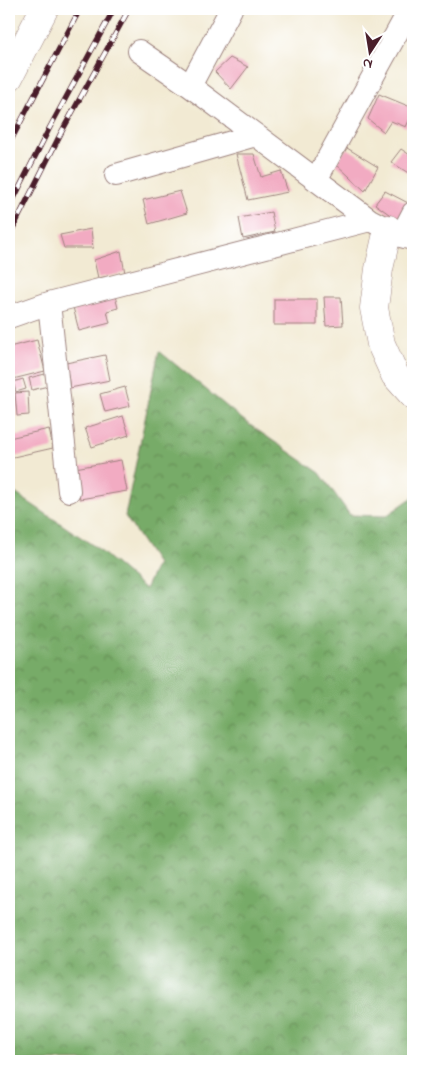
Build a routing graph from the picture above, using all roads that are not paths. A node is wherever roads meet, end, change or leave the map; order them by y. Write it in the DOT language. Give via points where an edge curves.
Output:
graph roads {
  1 [pos="44,9"];
  2 [pos="231,9"];
  3 [pos="410,9"];
  4 [pos="139,51"];
  5 [pos="9,77"];
  6 [pos="190,86"];
  7 [pos="256,135"];
  8 [pos="116,175"];
  9 [pos="316,180"];
  10 [pos="413,213"];
  11 [pos="393,231"];
  12 [pos="49,303"];
  13 [pos="9,316"];
  14 [pos="413,395"];
  15 [pos="69,491"];
  1 -- 5 [label="main road"];
  2 -- 6 [label="street"];
  3 -- 9 [label="street"];
  4 -- 6 [label="street"];
  6 -- 7 [label="street"];
  7 -- 8 [label="street"];
  7 -- 9 [label="street"];
  9 -- 11 [label="street"];
  10 -- 11 [label="street"];
  11 -- 12 [label="street"];
  11 -- 14 [label="main road" via="379,268 374,308 381,344 395,375"];
  12 -- 13 [label="street"];
  12 -- 15 [label="street"];
}
